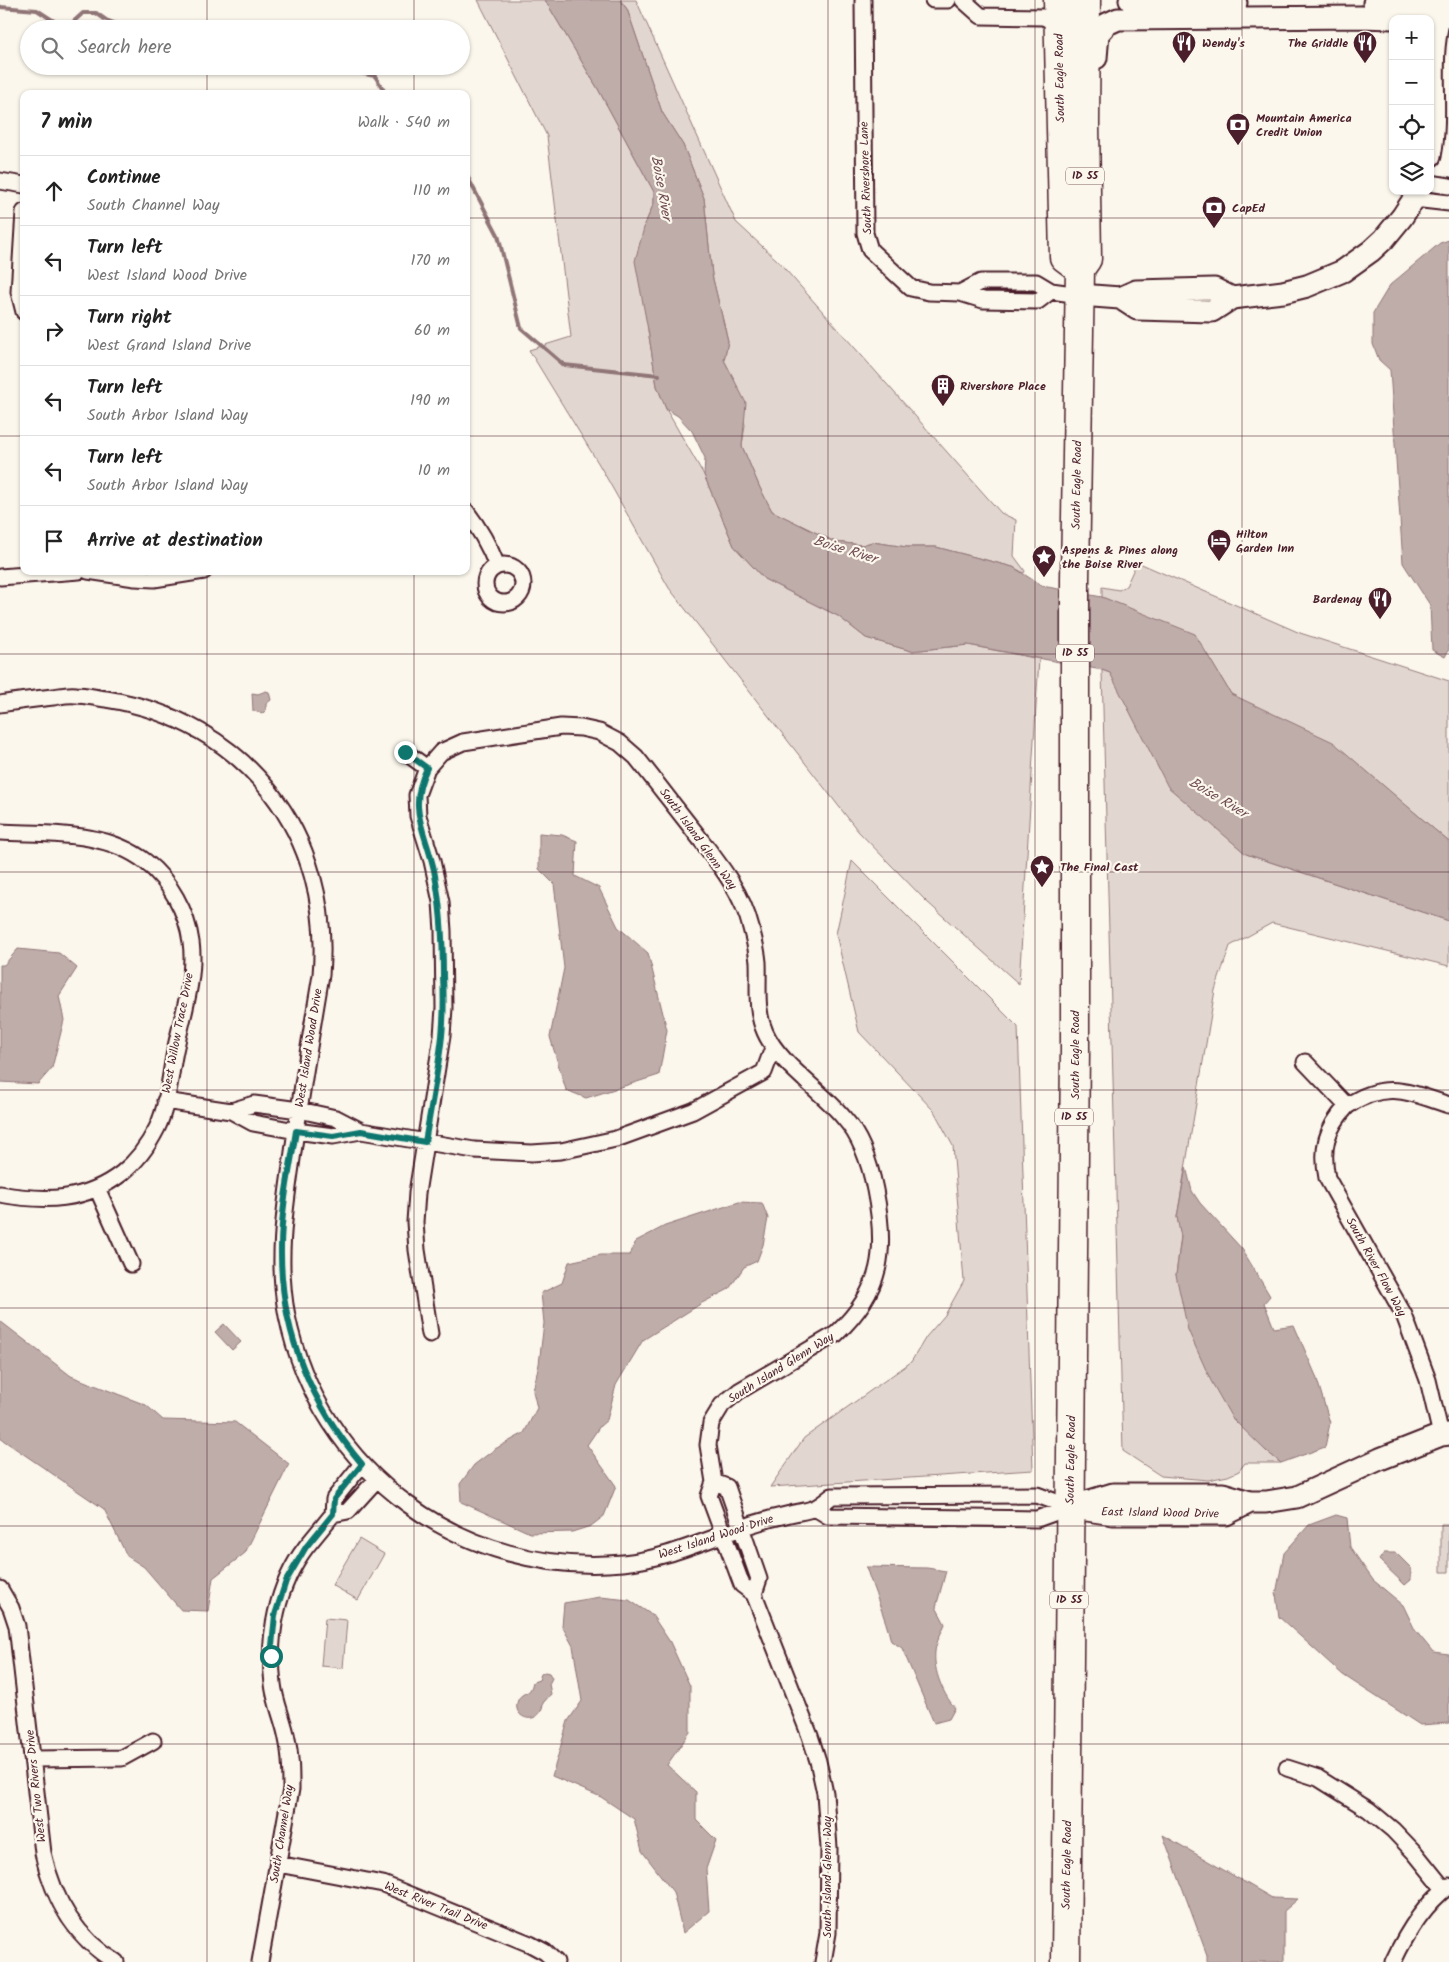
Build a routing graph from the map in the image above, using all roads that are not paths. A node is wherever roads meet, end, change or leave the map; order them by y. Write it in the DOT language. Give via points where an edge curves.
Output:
graph roads {
  1 [pos="864,0"];
  2 [pos="932,0"];
  3 [pos="948,0"];
  4 [pos="962,0"];
  5 [pos="1056,0"];
  6 [pos="1086,0"];
  7 [pos="1130,0"];
  8 [pos="1437,12"];
  9 [pos="1059,38"];
  10 [pos="1085,85"];
  11 [pos="1431,150"];
  12 [pos="0,181"];
  13 [pos="20,184"];
  14 [pos="1434,184"];
  15 [pos="1449,186"];
  16 [pos="1416,195"];
  17 [pos="1449,203"];
  18 [pos="20,270"];
  19 [pos="1080,282"];
  20 [pos="20,290"];
  21 [pos="470,517"];
  22 [pos="497,566"];
  23 [pos="26,575"];
  24 [pos="115,575"];
  25 [pos="175,575"];
  26 [pos="0,577"];
  27 [pos="0,704"];
  28 [pos="405,752"];
  29 [pos="427,768"];
  30 [pos="0,832"];
  31 [pos="773,1048"];
  32 [pos="1305,1062"];
  33 [pos="165,1101"];
  34 [pos="1449,1105"];
  35 [pos="1347,1106"];
  36 [pos="299,1110"];
  37 [pos="231,1111"];
  38 [pos="296,1131"];
  39 [pos="361,1131"];
  40 [pos="425,1142"];
  41 [pos="97,1188"];
  42 [pos="0,1194"];
  43 [pos="131,1264"];
  44 [pos="430,1334"];
  45 [pos="1445,1434"];
  46 [pos="362,1464"];
  47 [pos="377,1479"];
  48 [pos="714,1482"];
  49 [pos="816,1508"];
  50 [pos="1070,1508"];
  51 [pos="333,1514"];
  52 [pos="741,1528"];
  53 [pos="723,1534"];
  54 [pos="0,1589"];
  55 [pos="754,1594"];
  56 [pos="153,1741"];
  57 [pos="33,1759"];
  58 [pos="1286,1768"];
  59 [pos="278,1864"];
  60 [pos="1447,1887"];
  61 [pos="116,1962"];
  62 [pos="260,1962"];
  63 [pos="556,1962"];
  64 [pos="823,1962"];
  65 [pos="1066,1962"];
  66 [pos="1393,1962"];
  1 -- 19 [label="street, South Rivershore Lane" via="865,233 870,250 911,288 929,292 960,293 981,282 1036,282 1052,291"];
  2 -- 3 [label="street"];
  4 -- 9 [label="street" via="981,16 1044,16 1052,21"];
  5 -- 9 [label="highway, South Eagle Road / ID 55"];
  5 -- 10 [label="highway" via="1070,15 1071,48"];
  6 -- 10 [label="highway, South Eagle Road / ID 55"];
  7 -- 8 [label="street"];
  8 -- 10 [label="street" via="1351,17 1118,19 1107,24 1098,34 1097,57"];
  8 -- 11 [label="street" via="1432,52 1434,122"];
  9 -- 19 [label="highway, South Eagle Road / ID 55" via="1064,257"];
  10 -- 19 [label="highway, South Eagle Road / ID 55" via="1087,259"];
  12 -- 13 [label="street"];
  14 -- 15 [label="street"];
  16 -- 17 [label="street"];
  16 -- 19 [label="street" via="1384,239 1359,261 1307,286 1232,298 1214,289 1136,291 1120,298"];
  18 -- 20 [label="street"];
  19 -- 50 [label="highway, South Eagle Road / ID 55" via="1075,578 1075,1050"];
  21 -- 22 [label="street"];
  23 -- 26 [label="street"];
  24 -- 25 [label="street" via="135,578"];
  27 -- 36 [label="street, West Island Wood Drive" via="75,694 148,708 200,730 221,744 245,764 273,796 305,852 323,927 321,974"];
  28 -- 29 [label="street"];
  29 -- 31 [label="street, South Island Glenn Way" via="441,752 463,742 561,727 599,732 620,743 636,757 720,866 739,896 751,927 758,960 759,1014"];
  29 -- 40 [label="street" via="417,795 418,816 441,902 444,1008"];
  30 -- 33 [label="street, West Willow Trace Drive" via="79,836 114,844 145,861 170,887 185,916 191,943 191,970"];
  31 -- 40 [label="street" via="764,1072 741,1086 676,1118 616,1139 561,1151 532,1153 503,1153"];
  31 -- 48 [label="street, South Island Glenn Way" via="840,1113 859,1139 873,1179 881,1223 881,1251 871,1288 849,1322 820,1345 778,1367 722,1405 711,1424 708,1445"];
  32 -- 35 [label="street"];
  33 -- 37 [label="street"];
  33 -- 41 [label="street, West Willow Trace Drive" via="157,1127 142,1153 122,1172"];
  34 -- 35 [label="street" via="1407,1091 1391,1090 1360,1097"];
  35 -- 45 [label="street, South River Flow Way" via="1336,1118 1327,1139 1324,1163 1327,1178 1404,1315"];
  36 -- 37 [label="street" via="254,1104"];
  36 -- 38 [label="street, West Island Wood Drive"];
  36 -- 39 [label="street" via="336,1118"];
  37 -- 38 [label="street" via="253,1123"];
  38 -- 39 [label="street" via="333,1136"];
  38 -- 46 [label="street, West Island Wood Drive" via="281,1247 287,1317 297,1355 316,1398"];
  39 -- 40 [label="street"];
  40 -- 44 [label="street" via="415,1222"];
  41 -- 42 [label="street, West Willow Trace Drive" via="69,1198 40,1200"];
  41 -- 43 [label="street"];
  45 -- 50 [label="street, East Island Wood Drive" via="1297,1497 1250,1502 1223,1494 1113,1494"];
  46 -- 47 [label="street, West Island Wood Drive"];
  46 -- 51 [label="street, South Channel Way" via="334,1499"];
  47 -- 51 [label="street, South Channel Way" via="348,1511"];
  47 -- 53 [label="street, West Island Wood Drive" via="410,1507 441,1526 486,1547 533,1559 582,1564 625,1562 688,1548"];
  48 -- 52 [label="street, South Island Glenn Way" via="728,1487"];
  48 -- 53 [label="street, South Island Glenn Way" via="709,1496"];
  49 -- 50 [label="street" via="828,1516 1037,1519"];
  49 -- 50 [label="street, West Island Wood Drive" via="832,1496 1037,1495"];
  49 -- 52 [label="street, West Island Wood Drive"];
  50 -- 65 [label="highway, South Eagle Road / ID 55"];
  51 -- 59 [label="street, South Channel Way" via="294,1566 286,1581 274,1623 273,1685 291,1764 291,1789"];
  52 -- 53 [label="street, West Island Wood Drive"];
  52 -- 55 [label="street, South Island Glenn Way" via="759,1579"];
  53 -- 55 [label="street, South Island Glenn Way" via="742,1585"];
  54 -- 57 [label="street, West Two Rivers Drive" via="17,1626"];
  55 -- 64 [label="street, South Island Glenn Way" via="810,1736 825,1793 829,1848 828,1932"];
  56 -- 57 [label="street" via="122,1758"];
  57 -- 61 [label="street, West Two Rivers Drive" via="43,1852 53,1889 62,1908 82,1934"];
  58 -- 60 [label="street" via="1318,1778 1369,1810"];
  59 -- 62 [label="street, South Channel Way"];
  59 -- 63 [label="street, West River Trail Drive" via="383,1884 530,1944"];
  60 -- 66 [label="street" via="1421,1915"];
}
